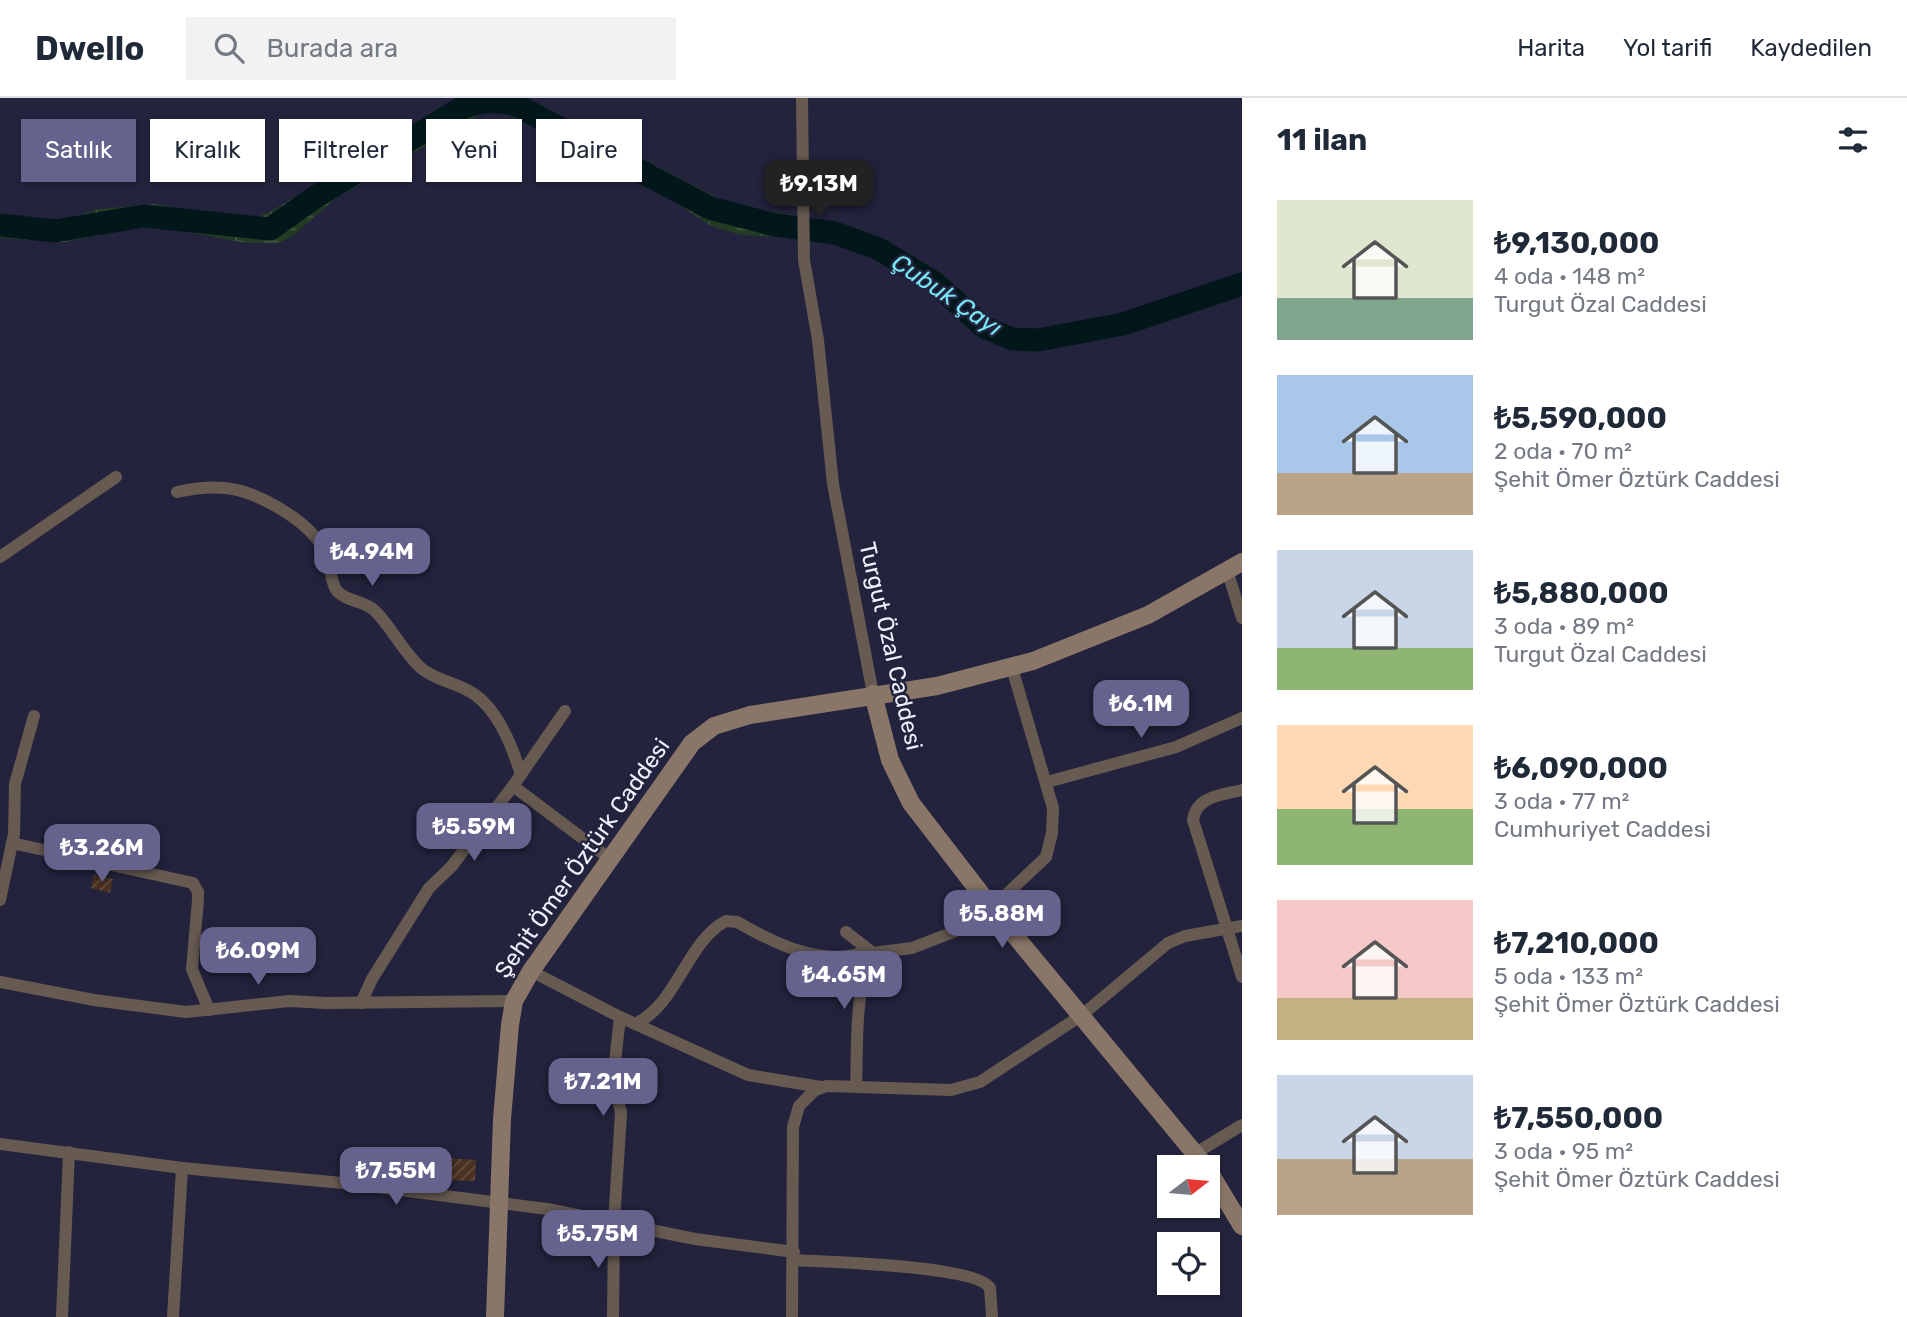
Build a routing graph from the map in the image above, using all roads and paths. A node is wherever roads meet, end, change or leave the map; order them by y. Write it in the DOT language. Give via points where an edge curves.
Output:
graph roads {
  1 [pos="802,98"];
  2 [pos="116,477"];
  3 [pos="177,492"];
  4 [pos="0,557"];
  5 [pos="1235,566"];
  6 [pos="1242,618"];
  7 [pos="1012,668"];
  8 [pos="873,694"];
  9 [pos="565,711"];
  10 [pos="34,716"];
  11 [pos="1242,718"];
  12 [pos="521,775"];
  13 [pos="1047,782"];
  14 [pos="513,786"];
  15 [pos="1242,790"];
  16 [pos="12,844"];
  17 [pos="610,859"];
  18 [pos="0,900"];
  19 [pos="992,908"];
  20 [pos="1242,926"];
  21 [pos="1225,930"];
  22 [pos="846,932"];
  23 [pos="872,952"];
  24 [pos="531,971"];
  25 [pos="1242,977"];
  26 [pos="0,982"];
  27 [pos="514,1001"];
  28 [pos="361,1003"];
  29 [pos="209,1010"];
  30 [pos="1082,1015"];
  31 [pos="620,1017"];
  32 [pos="635,1024"];
  33 [pos="856,1085"];
  34 [pos="821,1087"];
  35 [pos="1242,1125"];
  36 [pos="0,1144"];
  37 [pos="69,1152"];
  38 [pos="1196,1155"];
  39 [pos="1212,1155"];
  40 [pos="182,1168"];
  41 [pos="1220,1191"];
  42 [pos="499,1204"];
  43 [pos="614,1223"];
  44 [pos="1242,1226"];
  45 [pos="794,1256"];
  46 [pos="62,1317"];
  47 [pos="173,1317"];
  48 [pos="495,1317"];
  49 [pos="613,1317"];
  50 [pos="792,1317"];
  51 [pos="992,1317"];
  1 -- 8 [label="street, Turgut Özal Caddesi" via="806,278 818,340 833,484"];
  2 -- 4 [label="street"];
  3 -- 12 [label="street" via="210,486 234,488 274,505 302,524 323,548 339,594 373,610 425,671 470,691 485,705 511,744"];
  5 -- 6 [label="street"];
  5 -- 7 [label="street, Şehit Ömer Öztürk Caddesi" via="1148,615"];
  7 -- 8 [label="street, Şehit Ömer Öztürk Caddesi" via="937,686"];
  7 -- 13 [label="street"];
  8 -- 17 [label="street, Şehit Ömer Öztürk Caddesi" via="750,715 704,733 681,757"];
  8 -- 19 [label="street, Turgut Özal Caddesi" via="890,760 903,789"];
  9 -- 12 [label="street"];
  10 -- 16 [label="street" via="15,784"];
  11 -- 13 [label="street" via="1176,747"];
  12 -- 14 [label="street"];
  13 -- 19 [label="street" via="1054,822 1046,857"];
  14 -- 17 [label="street"];
  14 -- 28 [label="street" via="451,867 429,888"];
  15 -- 21 [label="street" via="1206,799 1194,815"];
  16 -- 18 [label="street"];
  16 -- 29 [label="street" via="193,883 198,892 192,969"];
  17 -- 24 [label="street, Şehit Ömer Öztürk Caddesi"];
  19 -- 23 [label="street" via="944,936 912,947"];
  19 -- 30 [label="street, Turgut Özal Caddesi"];
  20 -- 21 [label="street"];
  21 -- 25 [label="street"];
  21 -- 30 [label="street" via="1168,943"];
  22 -- 23 [label="street"];
  23 -- 32 [label="street" via="838,956 798,952 726,921 711,933 652,1014"];
  23 -- 33 [label="street" via="862,984"];
  24 -- 27 [label="street, Şehit Ömer Öztürk Caddesi"];
  24 -- 31 [label="street"];
  26 -- 29 [label="street" via="94,1000 186,1012"];
  27 -- 28 [label="street"];
  27 -- 42 [label="street, Şehit Ömer Öztürk Caddesi"];
  28 -- 29 [label="street" via="289,1001"];
  30 -- 33 [label="street" via="997,1072 962,1089"];
  30 -- 38 [label="street, Turgut Özal Caddesi"];
  31 -- 32 [label="street"];
  31 -- 43 [label="street" via="613,1080 621,1113"];
  32 -- 34 [label="street" via="748,1075"];
  33 -- 34 [label="street"];
  34 -- 45 [label="street" via="799,1106 793,1127"];
  35 -- 39 [label="street"];
  36 -- 37 [label="street"];
  37 -- 40 [label="street"];
  37 -- 46 [label="street"];
  40 -- 42 [label="street"];
  40 -- 47 [label="street"];
  41 -- 44 [label="street, Turgut Özal Caddesi"];
  42 -- 43 [label="street"];
  42 -- 48 [label="street, Şehit Ömer Öztürk Caddesi"];
  43 -- 45 [label="street"];
  43 -- 49 [label="street"];
  45 -- 50 [label="street"];
  45 -- 51 [label="street" via="977,1277 990,1288"];
}
